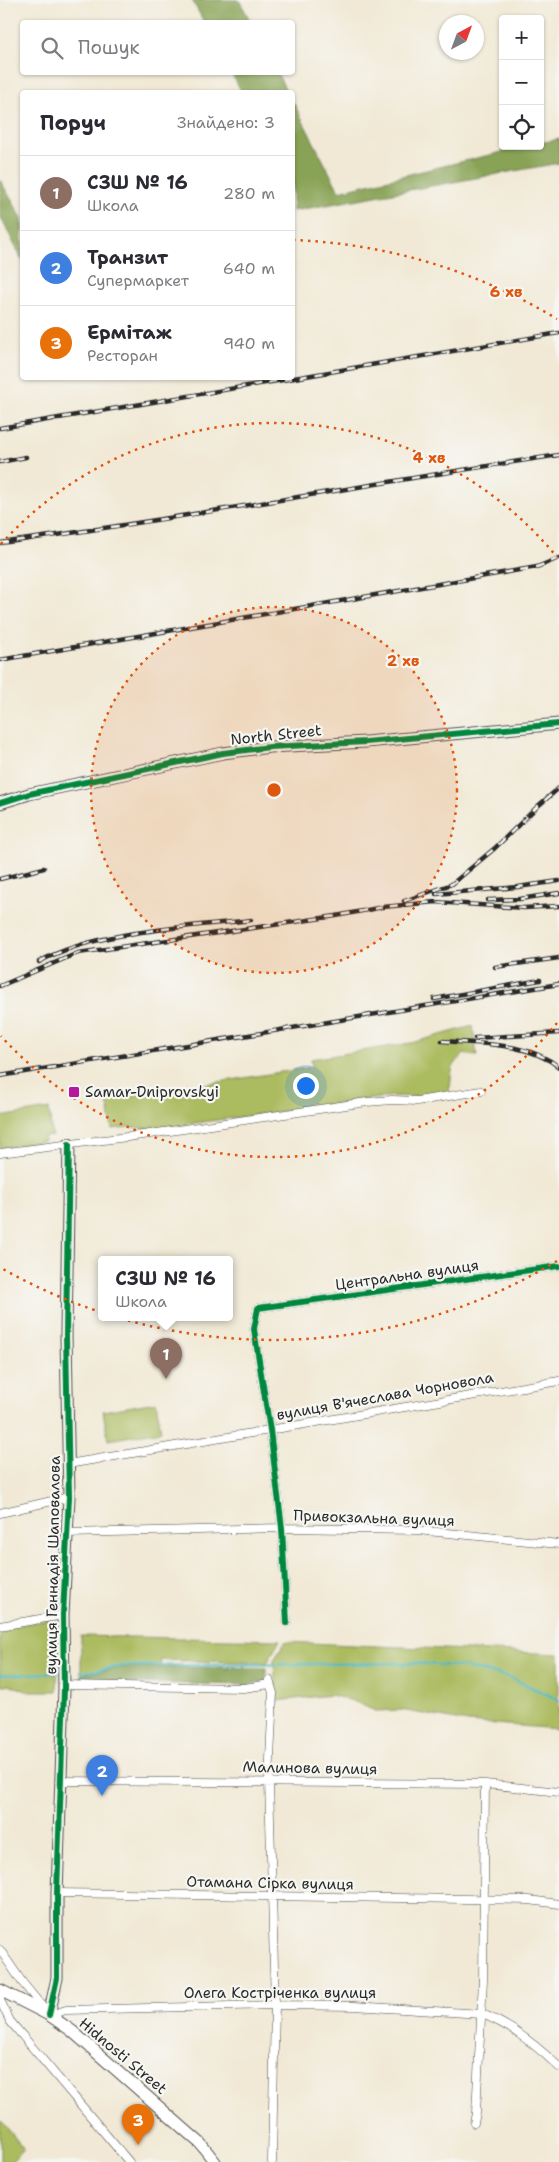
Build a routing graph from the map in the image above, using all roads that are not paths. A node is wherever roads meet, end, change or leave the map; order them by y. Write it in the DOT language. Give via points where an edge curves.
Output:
graph roads {
  1 [pos="559,724"];
  2 [pos="0,803"];
  3 [pos="481,1091"];
  4 [pos="69,1144"];
  5 [pos="0,1153"];
  6 [pos="559,1266"];
  7 [pos="559,1381"];
  8 [pos="270,1430"];
  9 [pos="68,1464"];
  10 [pos="69,1497"];
  11 [pos="0,1513"];
  12 [pos="282,1528"];
  13 [pos="67,1534"];
  14 [pos="559,1544"];
  15 [pos="63,1614"];
  16 [pos="287,1623"];
  17 [pos="0,1626"];
  18 [pos="64,1687"];
  19 [pos="60,1781"];
  20 [pos="269,1781"];
  21 [pos="485,1784"];
  22 [pos="559,1792"];
  23 [pos="57,1893"];
  24 [pos="272,1898"];
  25 [pos="483,1900"];
  26 [pos="559,1904"];
  27 [pos="0,1950"];
  28 [pos="0,1990"];
  29 [pos="0,2000"];
  30 [pos="275,2005"];
  31 [pos="482,2014"];
  32 [pos="49,2015"];
  33 [pos="559,2067"];
  34 [pos="474,2123"];
  35 [pos="129,2162"];
  36 [pos="215,2162"];
  37 [pos="272,2162"];
  1 -- 2 [label="street, North Street" via="223,753"];
  3 -- 4 [label="street" via="417,1101 366,1102"];
  4 -- 5 [label="street"];
  4 -- 9 [label="street, вулиця Геннадія Шаповалова"];
  6 -- 8 [label="street, Центральна вулиця" via="258,1308 254,1329"];
  7 -- 8 [label="street, вулиця В'ячеслава Чорновола"];
  8 -- 9 [label="street, вулиця В'ячеслава Чорновола"];
  8 -- 12 [label="street"];
  9 -- 10 [label="street, вулиця Геннадія Шаповалова"];
  10 -- 11 [label="street"];
  10 -- 13 [label="street, вулиця Геннадія Шаповалова"];
  12 -- 13 [label="street, Привокзальна вулиця"];
  12 -- 14 [label="street, Привокзальна вулиця" via="417,1530"];
  12 -- 16 [label="street"];
  13 -- 15 [label="street, вулиця Геннадія Шаповалова"];
  15 -- 17 [label="street"];
  15 -- 18 [label="street, вулиця Геннадія Шаповалова"];
  18 -- 19 [label="street, вулиця Геннадія Шаповалова"];
  18 -- 20 [label="street" via="244,1688 270,1682 273,1693"];
  19 -- 20 [label="street, Малинова вулиця"];
  19 -- 23 [label="street, вулиця Геннадія Шаповалова"];
  20 -- 21 [label="street, Малинова вулиця"];
  20 -- 24 [label="street"];
  21 -- 22 [label="street, Малинова вулиця"];
  21 -- 25 [label="street"];
  23 -- 24 [label="street, Отамана Сірка вулиця"];
  23 -- 32 [label="street, вулиця Геннадія Шаповалова" via="57,1978"];
  24 -- 25 [label="street, Отамана Сірка вулиця"];
  24 -- 30 [label="street"];
  25 -- 26 [label="street, Отамана Сірка вулиця"];
  25 -- 31 [label="street"];
  27 -- 32 [label="street"];
  28 -- 32 [label="street, Hidnosti Street"];
  29 -- 35 [label="street" via="10,2021"];
  30 -- 31 [label="street, Олега Костріченка вулиця"];
  30 -- 32 [label="street, Олега Костріченка вулиця" via="66,2010"];
  30 -- 37 [label="street"];
  31 -- 33 [label="street" via="509,2027"];
  31 -- 34 [label="street"];
  32 -- 36 [label="street, Hidnosti Street" via="154,2102"];
}
